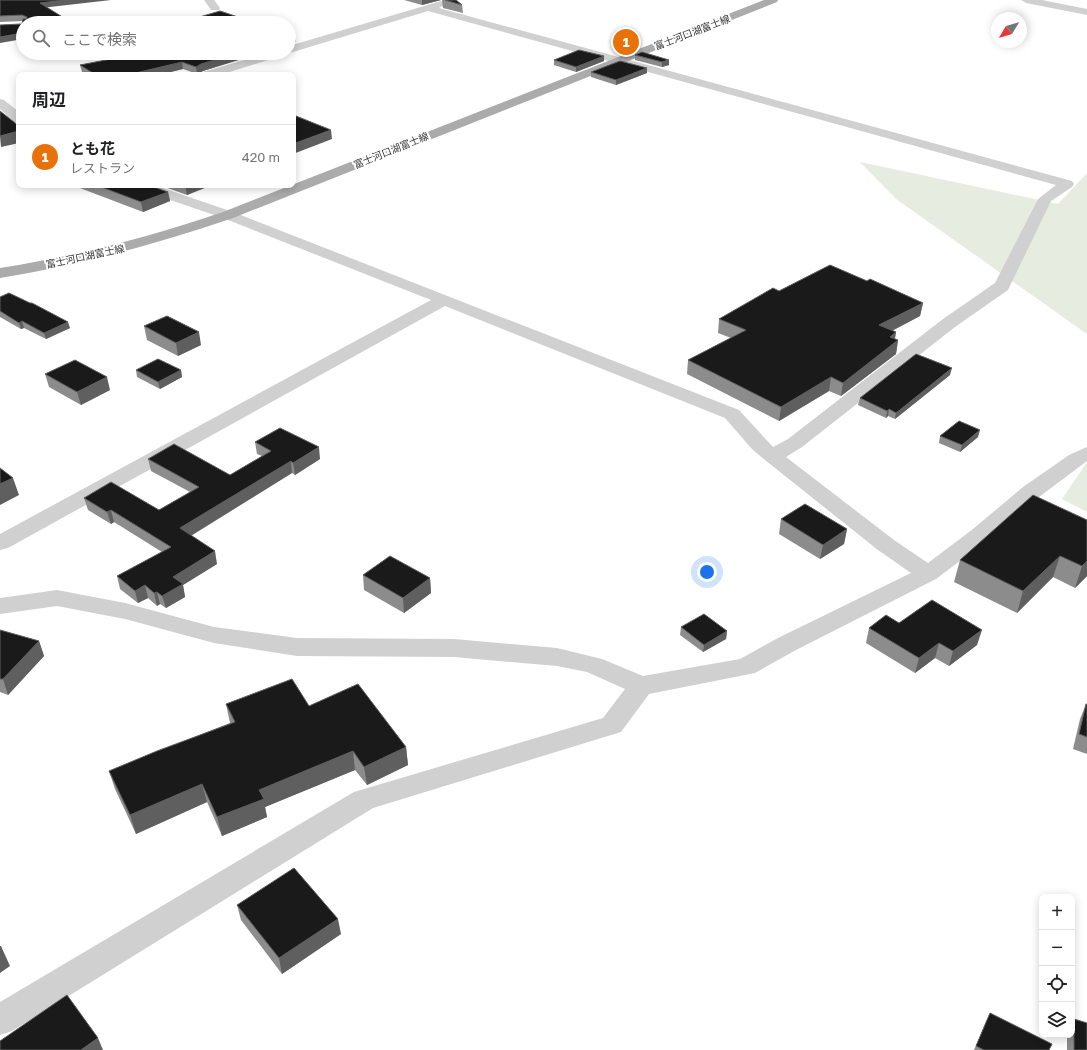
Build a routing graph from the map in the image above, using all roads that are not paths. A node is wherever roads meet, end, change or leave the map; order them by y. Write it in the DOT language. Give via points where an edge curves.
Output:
graph roads {
  1 [pos="454,0"];
  2 [pos="773,0"];
  3 [pos="1026,0"];
  4 [pos="428,8"];
  5 [pos="1087,12"];
  6 [pos="296,48"];
  7 [pos="257,60"];
  8 [pos="619,61"];
  9 [pos="217,72"];
  10 [pos="16,101"];
  11 [pos="0,103"];
  12 [pos="16,116"];
  13 [pos="149,188"];
  14 [pos="228,215"];
  15 [pos="0,273"];
  16 [pos="444,300"];
  17 [pos="1087,453"];
  18 [pos="772,456"];
  19 [pos="0,544"];
  20 [pos="928,574"];
  21 [pos="0,606"];
  22 [pos="641,686"];
  23 [pos="0,1020"];
  1 -- 4 [label="street"];
  2 -- 8 [label="main road, 富士河口湖富士線"];
  3 -- 5 [label="street"];
  4 -- 6 [label="street"];
  4 -- 8 [label="street"];
  7 -- 9 [label="street"];
  8 -- 14 [label="main road, 富士河口湖富士線"];
  8 -- 18 [label="street" via="1067,184 1045,199 1002,286 796,443"];
  10 -- 11 [label="street"];
  11 -- 12 [label="street"];
  13 -- 14 [label="street"];
  14 -- 15 [label="main road, 富士河口湖富士線" via="127,247 74,260"];
  14 -- 16 [label="street"];
  16 -- 18 [label="street" via="732,414"];
  16 -- 19 [label="street"];
  17 -- 20 [label="street" via="1031,492"];
  18 -- 20 [label="street" via="886,545"];
  20 -- 22 [label="street" via="746,666"];
  21 -- 22 [label="street" via="57,598 125,611 214,635 297,647 454,648 557,657 593,665"];
  22 -- 23 [label="street" via="612,726 364,800"];
}
